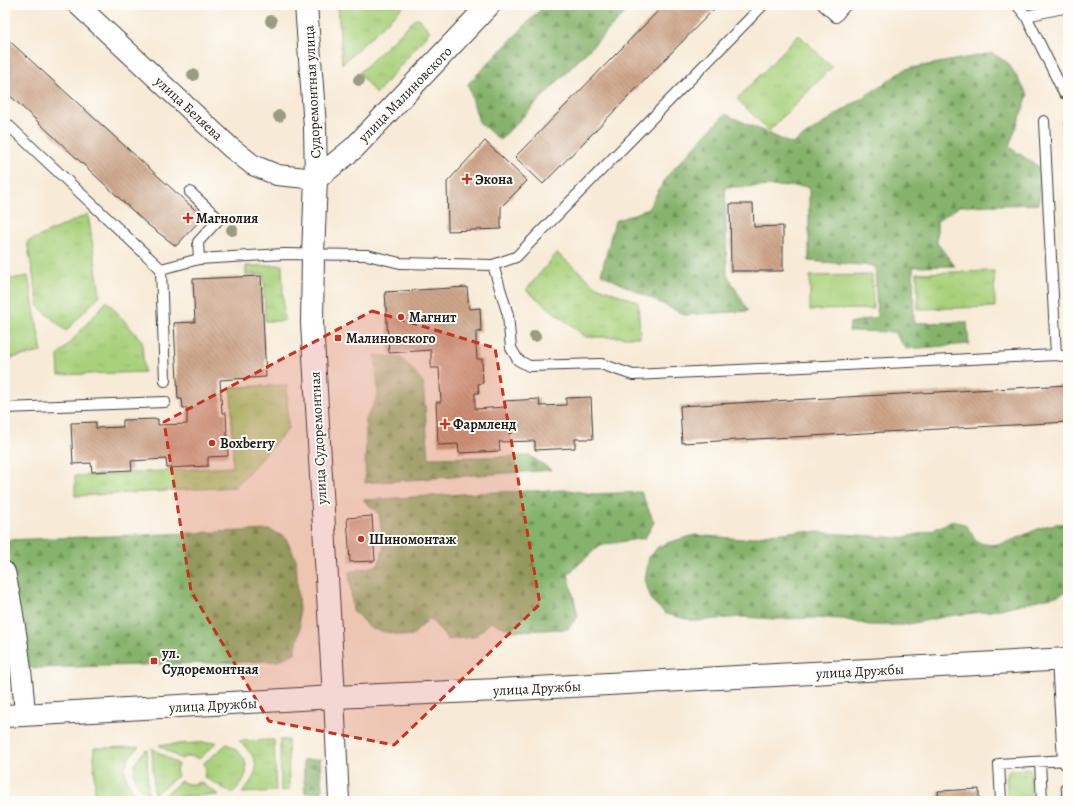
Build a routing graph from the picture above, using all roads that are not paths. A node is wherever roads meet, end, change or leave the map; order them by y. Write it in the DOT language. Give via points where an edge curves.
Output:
graph roads {
  1 [pos="78,5"];
  2 [pos="306,5"];
  3 [pos="489,5"];
  4 [pos="763,5"];
  5 [pos="823,5"];
  6 [pos="846,5"];
  7 [pos="1018,5"];
  8 [pos="1068,7"];
  9 [pos="1026,16"];
  10 [pos="1068,93"];
  11 [pos="1044,121"];
  12 [pos="5,122"];
  13 [pos="316,179"];
  14 [pos="190,192"];
  15 [pos="313,255"];
  16 [pos="199,259"];
  17 [pos="493,265"];
  18 [pos="161,269"];
  19 [pos="1056,355"];
  20 [pos="1068,357"];
  21 [pos="165,381"];
  22 [pos="165,402"];
  23 [pos="5,408"];
  24 [pos="5,572"];
  25 [pos="1065,660"];
  26 [pos="334,697"];
  27 [pos="15,716"];
  28 [pos="1068,760"];
  29 [pos="1040,762"];
  30 [pos="339,801"];
  31 [pos="1001,801"];
  32 [pos="1042,801"];
  1 -- 13 [label="street, улица Беляева" via="230,147 253,165 277,175"];
  2 -- 13 [label="main road, Судоремонтная улица"];
  3 -- 13 [label="main road, улица Малиновского" via="354,148"];
  4 -- 17 [label="lane" via="516,257"];
  5 -- 6 [label="lane" via="836,17"];
  7 -- 9 [label="lane"];
  8 -- 9 [label="lane"];
  9 -- 10 [label="lane" via="1064,93"];
  11 -- 19 [label="lane"];
  12 -- 18 [label="lane"];
  13 -- 15 [label="main road, улица Судоремонтная"];
  14 -- 16 [label="lane" via="219,219 198,242"];
  15 -- 16 [label="lane" via="284,254"];
  15 -- 17 [label="lane" via="367,255 400,263"];
  15 -- 26 [label="main road, улица Судоремонтная" via="312,323"];
  16 -- 18 [label="lane"];
  17 -- 19 [label="lane" via="508,315 511,348 518,360 529,366 601,364 633,375"];
  18 -- 21 [label="lane"];
  19 -- 20 [label="lane"];
  22 -- 23 [label="lane"];
  24 -- 27 [label="street" via="22,675"];
  25 -- 26 [label="main road, улица Дружбы" via="514,690"];
  25 -- 28 [label="street"];
  26 -- 27 [label="main road, улица Дружбы"];
  26 -- 30 [label="street"];
  28 -- 29 [label="lane"];
  29 -- 31 [label="lane" via="999,764"];
  29 -- 32 [label="lane"];
}
